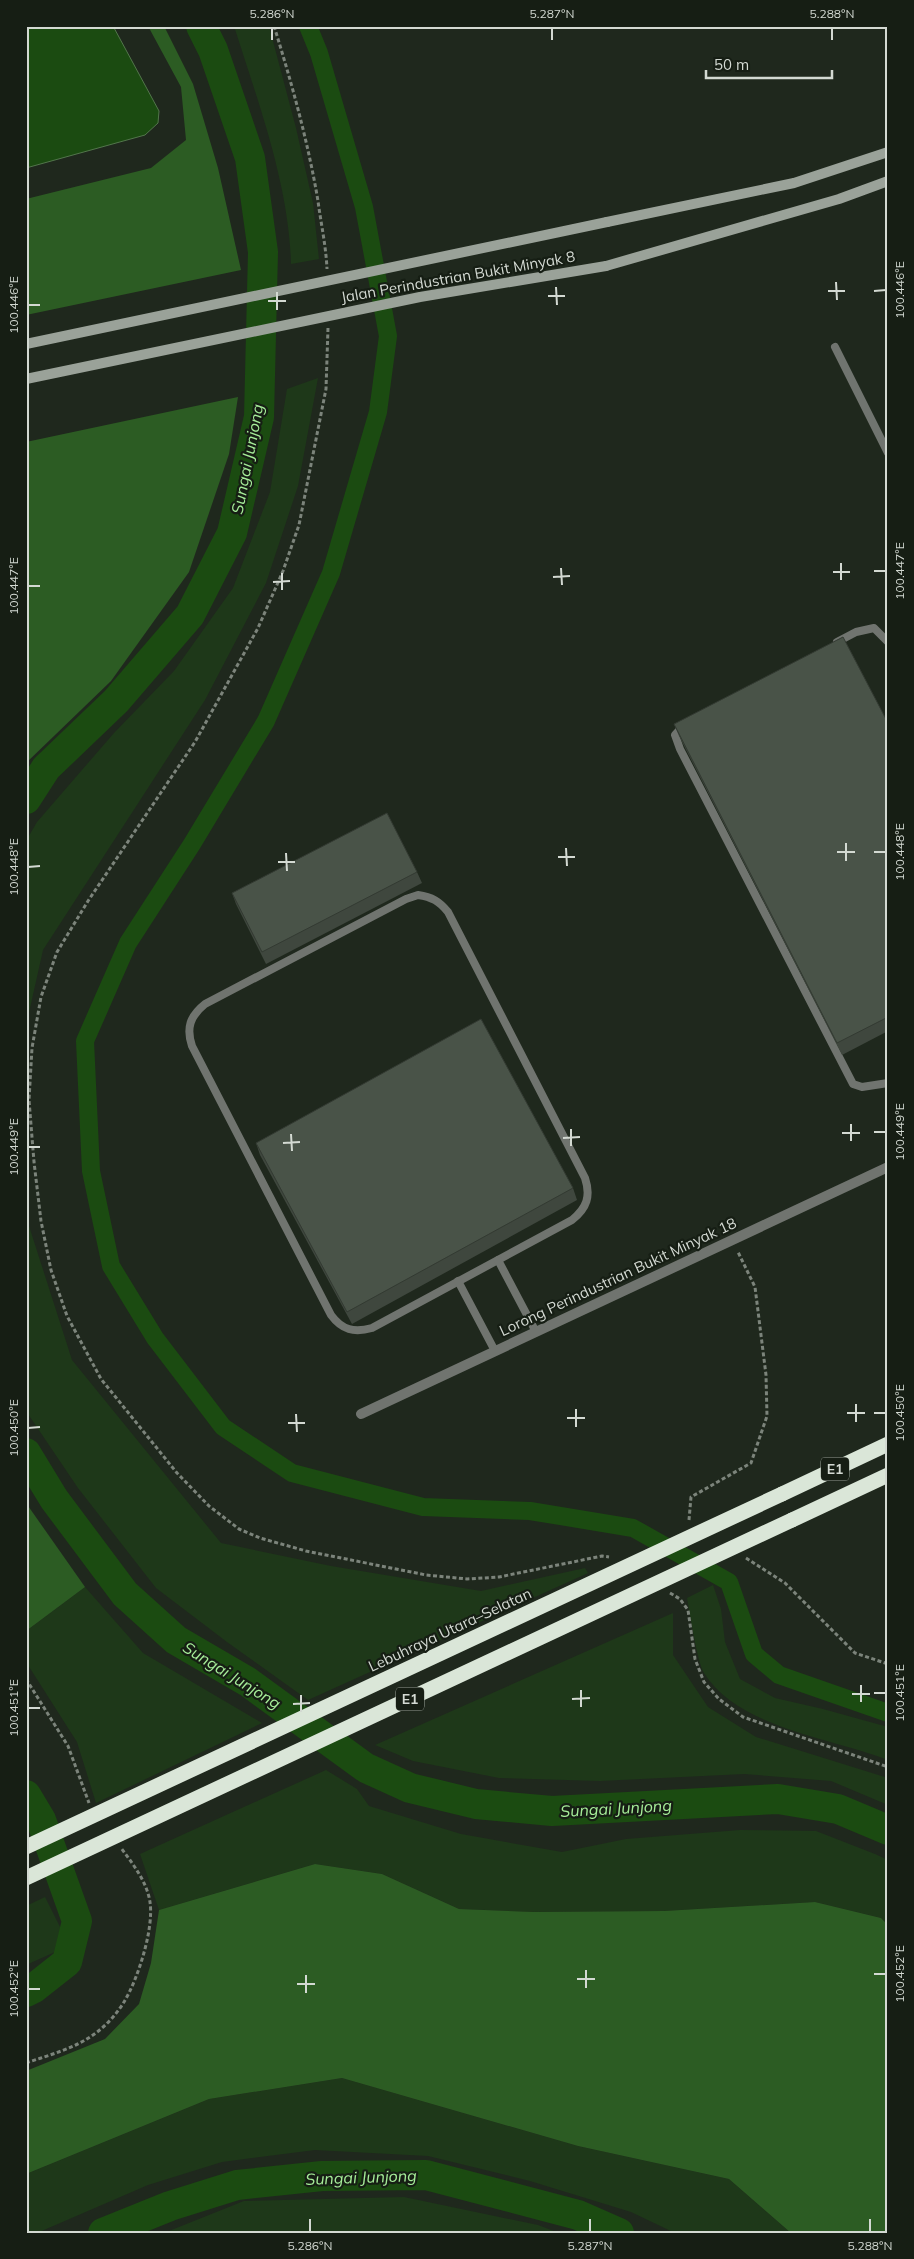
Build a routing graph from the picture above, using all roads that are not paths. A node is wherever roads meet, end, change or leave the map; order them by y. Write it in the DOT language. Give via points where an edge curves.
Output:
graph roads {
  1 [pos="888,152"];
  2 [pos="888,181"];
  3 [pos="26,344"];
  4 [pos="835,346"];
  5 [pos="26,379"];
  6 [pos="886,443"];
  7 [pos="888,453"];
  8 [pos="888,642"];
  9 [pos="830,646"];
  10 [pos="692,721"];
  11 [pos="888,1083"];
  12 [pos="888,1167"];
  13 [pos="498,1260"];
  14 [pos="458,1281"];
  15 [pos="536,1332"];
  16 [pos="495,1351"];
  17 [pos="361,1414"];
  18 [pos="888,1444"];
  19 [pos="888,1475"];
  20 [pos="26,1847"];
  21 [pos="26,1878"];
  1 -- 3 [label="street, Jalan Perindustrian Bukit Minyak 8, bridge" via="794,183"];
  2 -- 5 [label="street, Jalan Perindustrian Bukit Minyak 8, bridge" via="839,199 606,266 420,297"];
  4 -- 6 [label="lane"];
  6 -- 7 [label="lane"];
  8 -- 9 [label="lane" via="874,628 856,632"];
  10 -- 11 [label="lane" via="675,735 680,749 853,1084 862,1087"];
  12 -- 15 [label="street, Lorong Perindustrian Bukit Minyak 18"];
  13 -- 14 [label="lane"];
  13 -- 14 [label="lane" via="582,1213 588,1202 589,1190 457,929 440,902 418,895 406,899 204,1004 195,1012 189,1022 192,1046 338,1324 349,1330 372,1328"];
  13 -- 15 [label="lane"];
  14 -- 16 [label="lane"];
  15 -- 16 [label="street, Lorong Perindustrian Bukit Minyak 18"];
  16 -- 17 [label="street, Lorong Perindustrian Bukit Minyak 18"];
  18 -- 20 [label="highway, Lebuhraya Utara–Selatan / E1, bridge"];
  19 -- 21 [label="highway, E1, bridge"];
}
